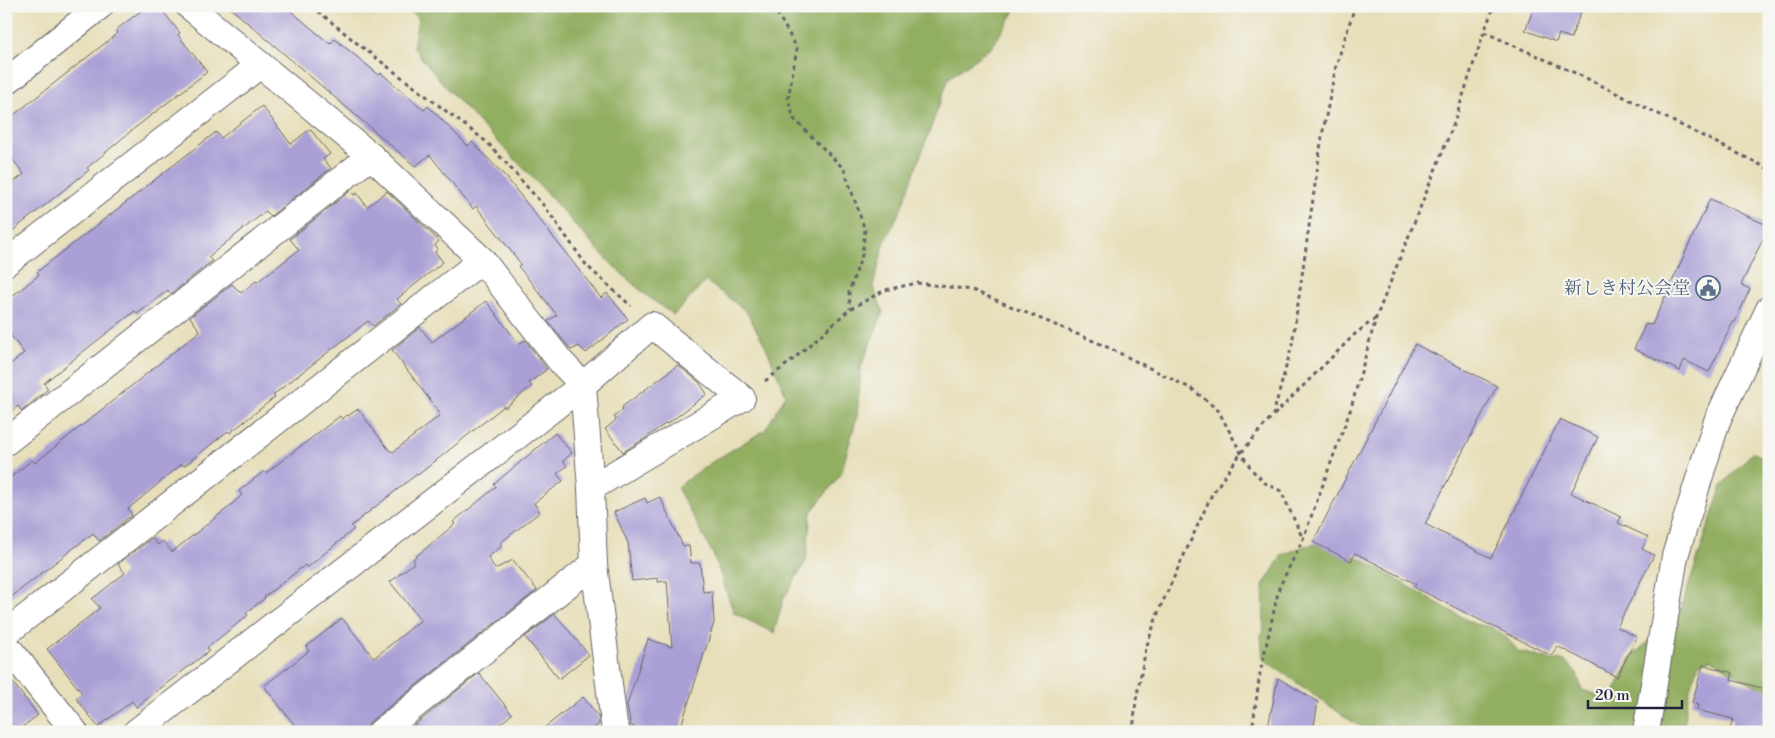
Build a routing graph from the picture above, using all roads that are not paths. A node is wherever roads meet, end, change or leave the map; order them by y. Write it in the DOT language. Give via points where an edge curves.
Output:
graph roads {
  1 [pos="100,6"];
  2 [pos="189,6"];
  3 [pos="260,65"];
  4 [pos="6,82"];
  5 [pos="370,156"];
  6 [pos="482,260"];
  7 [pos="6,263"];
  8 [pos="1769,309"];
  9 [pos="583,385"];
  10 [pos="6,442"];
  11 [pos="591,488"];
  12 [pos="594,564"];
  13 [pos="6,633"];
  14 [pos="6,645"];
  15 [pos="75,732"];
  16 [pos="136,732"];
  17 [pos="380,732"];
  18 [pos="617,732"];
  19 [pos="1646,732"];
  1 -- 4 [label="street"];
  2 -- 3 [label="street"];
  3 -- 5 [label="street"];
  3 -- 7 [label="street"];
  5 -- 6 [label="street"];
  5 -- 10 [label="street"];
  6 -- 9 [label="street" via="561,362"];
  6 -- 13 [label="street"];
  8 -- 19 [label="street" via="1717,421 1675,556"];
  9 -- 11 [label="street"];
  9 -- 11 [label="street" via="652,325 742,398"];
  9 -- 16 [label="street"];
  11 -- 12 [label="street"];
  12 -- 17 [label="street"];
  12 -- 18 [label="street"];
  14 -- 15 [label="street"];
}
